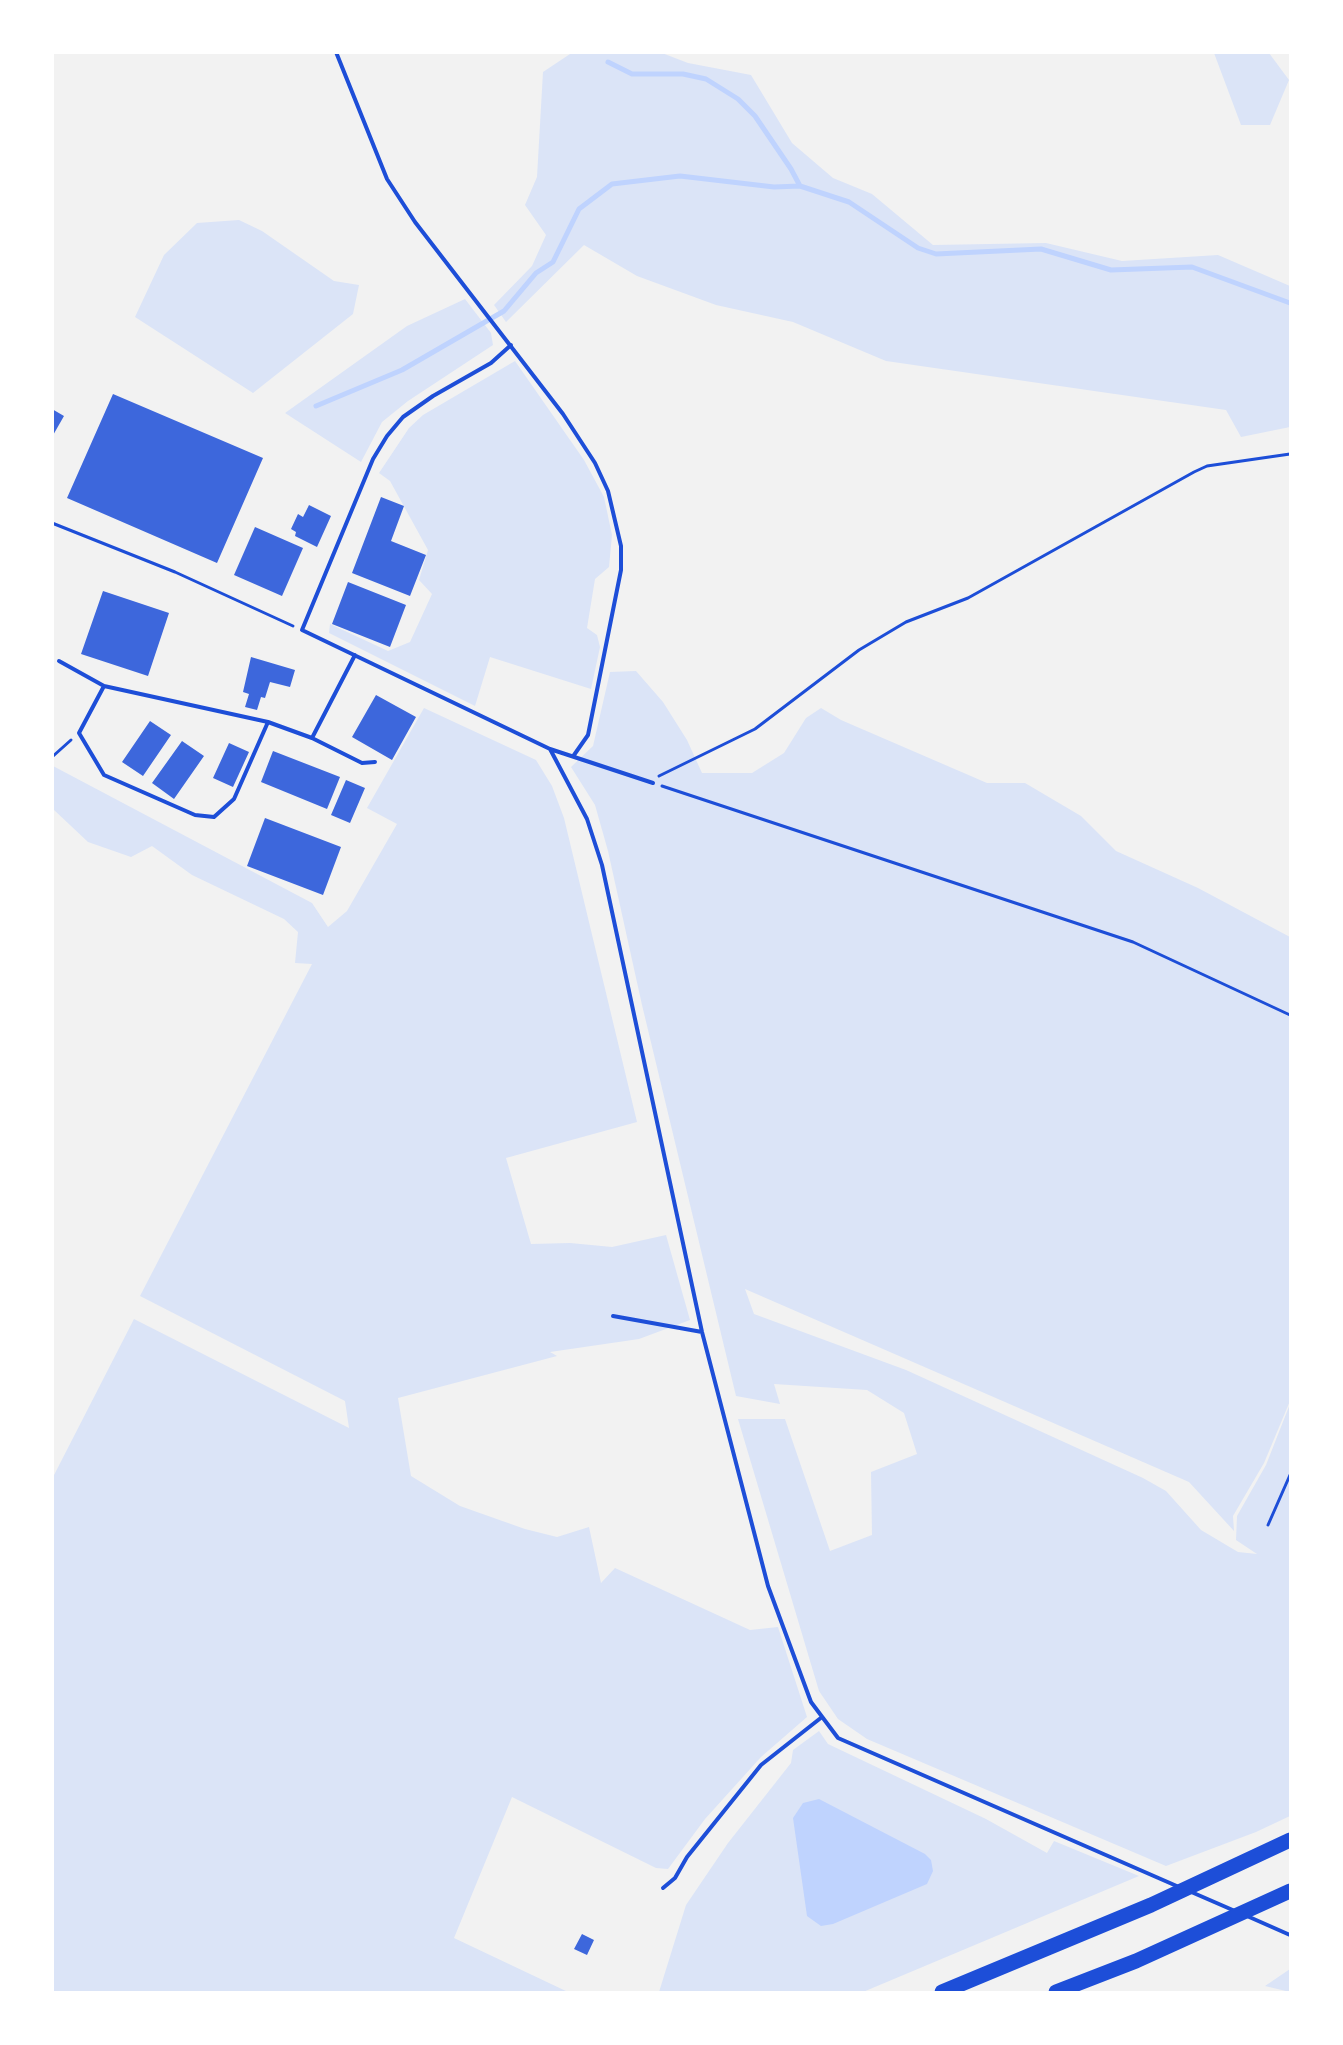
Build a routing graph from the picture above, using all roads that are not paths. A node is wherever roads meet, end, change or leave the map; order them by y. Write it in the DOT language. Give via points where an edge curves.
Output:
graph roads {
  1 [pos="336,52"];
  2 [pos="511,345"];
  3 [pos="355,655"];
  4 [pos="59,661"];
  5 [pos="104,686"];
  6 [pos="268,722"];
  7 [pos="312,738"];
  8 [pos="550,749"];
  9 [pos="574,755"];
  10 [pos="375,762"];
  11 [pos="653,783"];
  12 [pos="613,1316"];
  13 [pos="702,1332"];
  14 [pos="822,1717"];
  15 [pos="1290,1840"];
  16 [pos="663,1888"];
  17 [pos="1284,1894"];
  18 [pos="1290,1935"];
  19 [pos="942,1992"];
  20 [pos="1056,1992"];
  1 -- 2 [label="lane" via="387,179"];
  2 -- 3 [label="lane" via="491,363 404,417 373,459 302,630"];
  2 -- 9 [label="lane" via="595,463 608,491 621,546 621,570 588,735"];
  3 -- 7 [label="lane"];
  3 -- 8 [label="lane"];
  4 -- 5 [label="lane"];
  5 -- 6 [label="lane"];
  5 -- 6 [label="lane" via="79,733 104,775 195,815 214,817 234,799"];
  6 -- 7 [label="lane"];
  7 -- 10 [label="lane" via="362,763"];
  8 -- 9 [label="lane"];
  8 -- 13 [label="lane" via="587,819 602,865"];
  9 -- 11 [label="lane"];
  12 -- 13 [label="lane"];
  13 -- 14 [label="lane" via="768,1586 792,1657 811,1702"];
  14 -- 16 [label="lane" via="761,1765 687,1857 675,1878"];
  14 -- 18 [label="lane" via="838,1738"];
  15 -- 19 [label="highway" via="1151,1905"];
  17 -- 20 [label="highway"];
}
